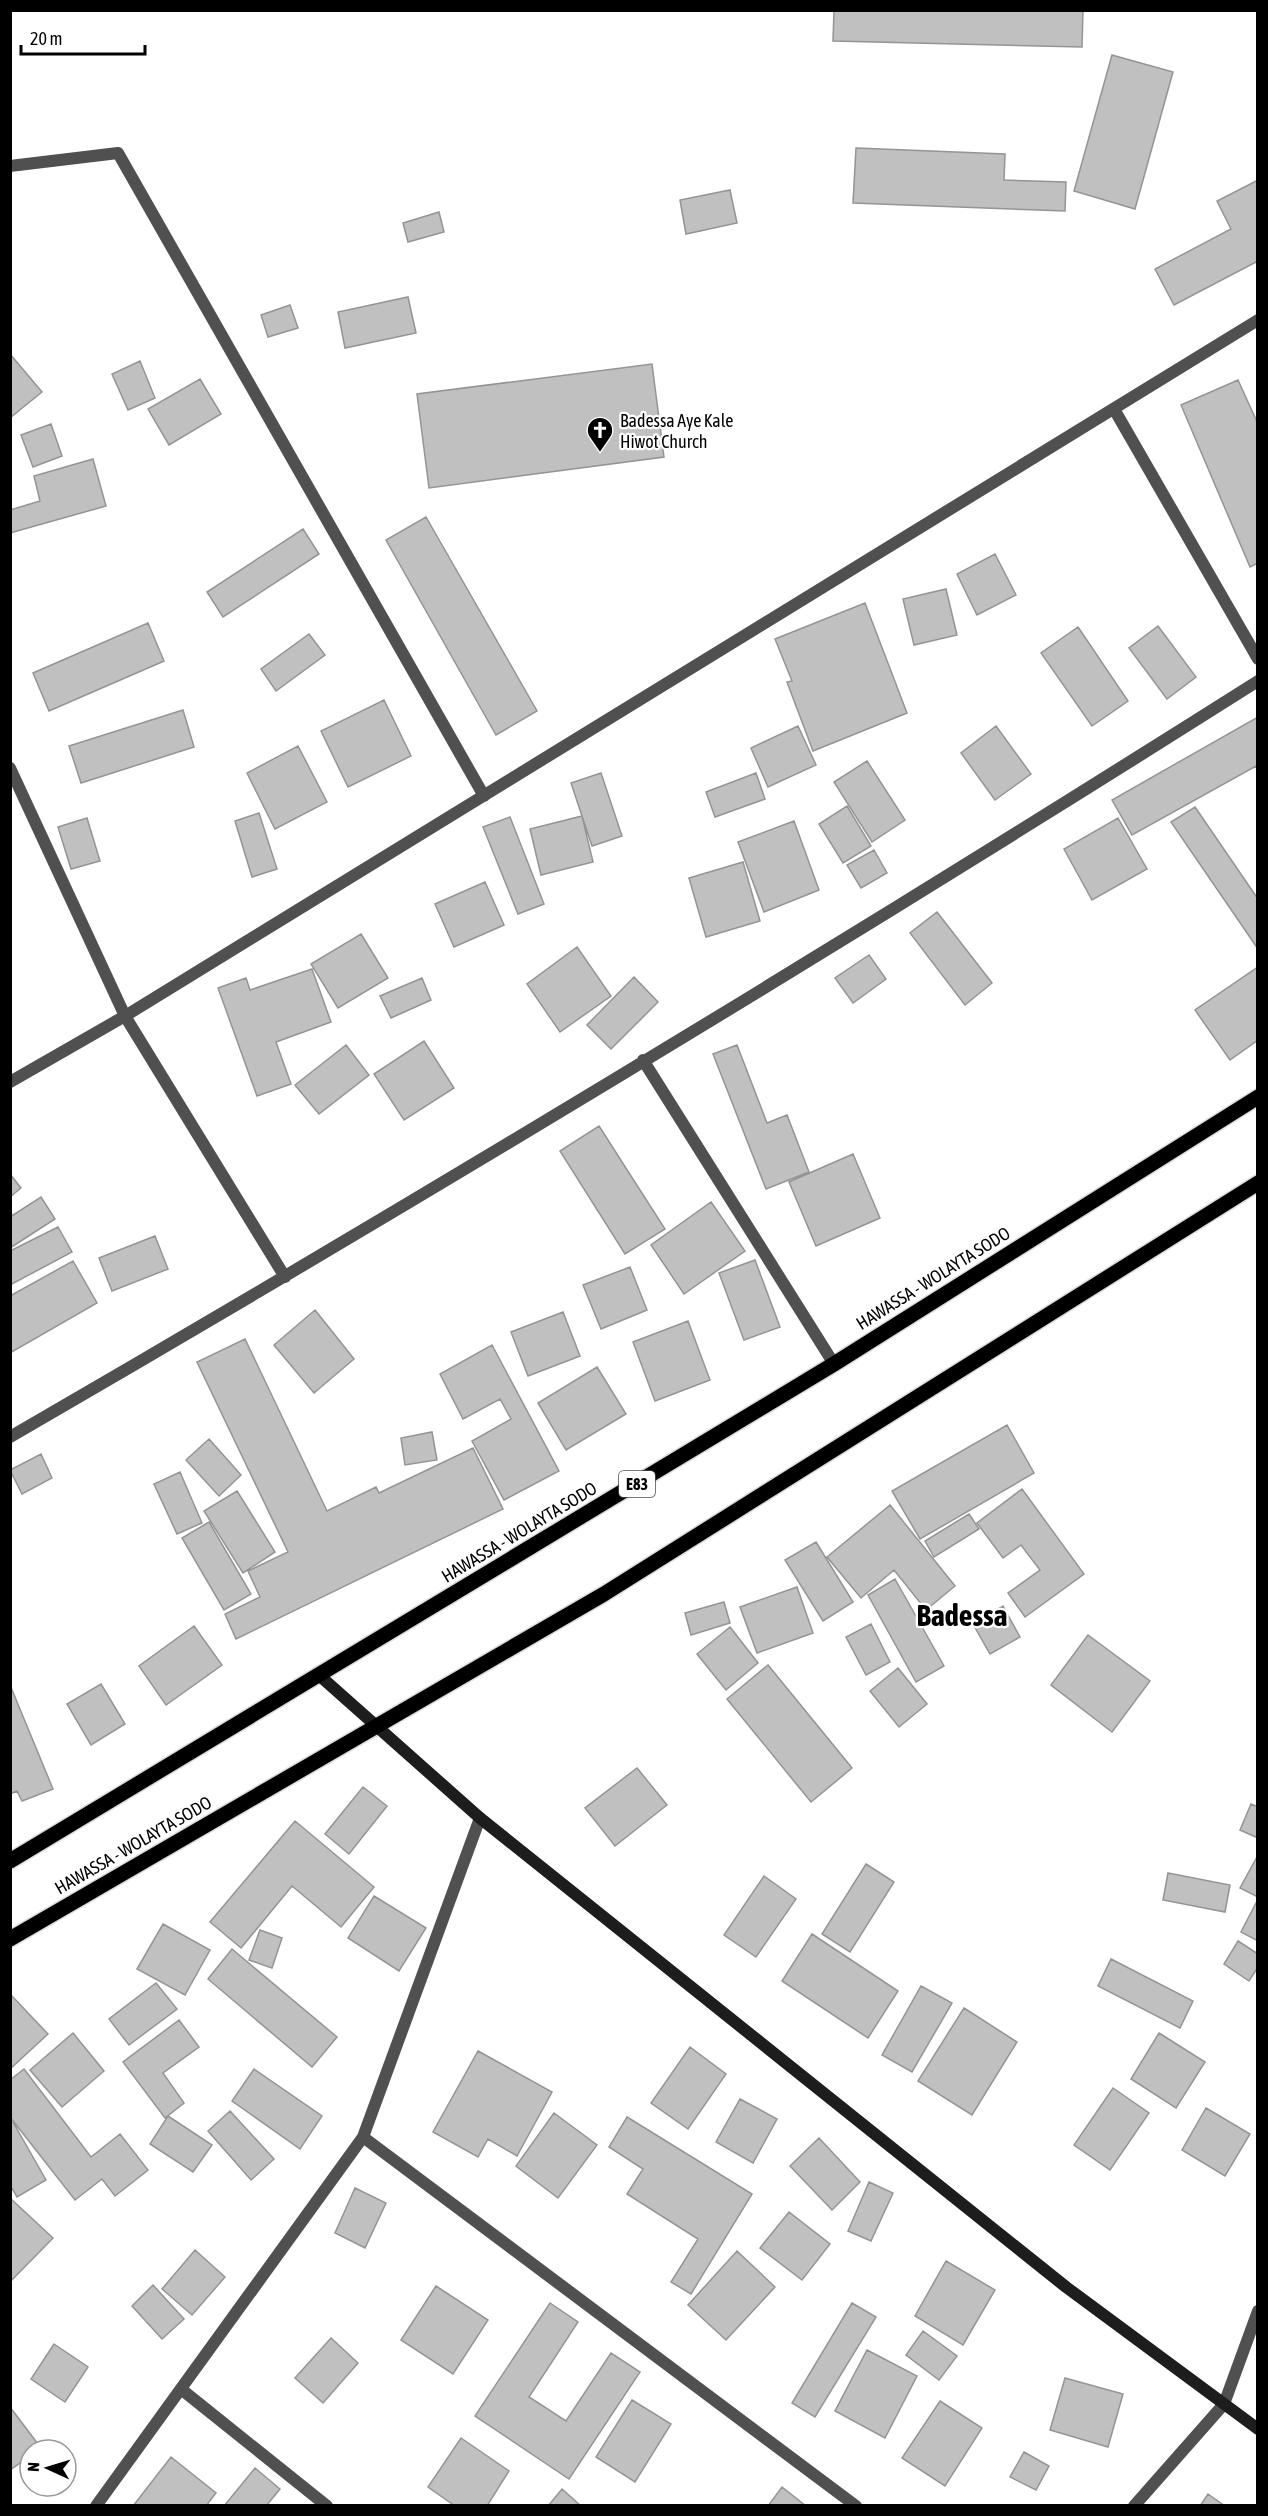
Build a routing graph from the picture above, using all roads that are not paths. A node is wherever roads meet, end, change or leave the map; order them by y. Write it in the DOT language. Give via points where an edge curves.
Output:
graph roads {
  1 [pos="10,166"];
  2 [pos="1257,320"];
  3 [pos="1114,409"];
  4 [pos="1257,659"];
  5 [pos="1257,681"];
  6 [pos="10,768"];
  7 [pos="484,796"];
  8 [pos="125,1016"];
  9 [pos="643,1060"];
  10 [pos="10,1082"];
  11 [pos="1257,1097"];
  12 [pos="1257,1183"];
  13 [pos="285,1277"];
  14 [pos="834,1364"];
  15 [pos="10,1437"];
  16 [pos="320,1676"];
  17 [pos="377,1726"];
  18 [pos="480,1818"];
  19 [pos="10,1862"];
  20 [pos="10,1939"];
  21 [pos="363,2137"];
  22 [pos="1257,2311"];
  23 [pos="181,2389"];
  24 [pos="1224,2404"];
  25 [pos="1257,2428"];
  26 [pos="96,2505"];
  27 [pos="327,2505"];
  28 [pos="856,2505"];
  29 [pos="1134,2505"];
  1 -- 7 [label="street" via="118,153"];
  2 -- 3 [label="street"];
  3 -- 4 [label="street"];
  3 -- 7 [label="street"];
  5 -- 9 [label="street" via="1008,840"];
  6 -- 8 [label="street"];
  7 -- 8 [label="street"];
  8 -- 10 [label="street"];
  8 -- 13 [label="street"];
  9 -- 13 [label="street"];
  9 -- 14 [label="street"];
  11 -- 14 [label="main road, HAWASSA - WOLAYTA SODO / E83"];
  12 -- 17 [label="main road, HAWASSA - WOLAYTA SODO" via="604,1594"];
  13 -- 15 [label="street"];
  14 -- 16 [label="main road, HAWASSA - WOLAYTA SODO / E83"];
  16 -- 17 [label="street"];
  16 -- 19 [label="main road, HAWASSA - WOLAYTA SODO / E83"];
  17 -- 18 [label="street"];
  17 -- 20 [label="main road, HAWASSA - WOLAYTA SODO"];
  18 -- 21 [label="street"];
  18 -- 24 [label="street" via="1066,2287"];
  21 -- 23 [label="street"];
  21 -- 28 [label="street"];
  22 -- 24 [label="street"];
  23 -- 26 [label="street"];
  23 -- 27 [label="street"];
  24 -- 25 [label="street"];
  24 -- 29 [label="street"];
}
